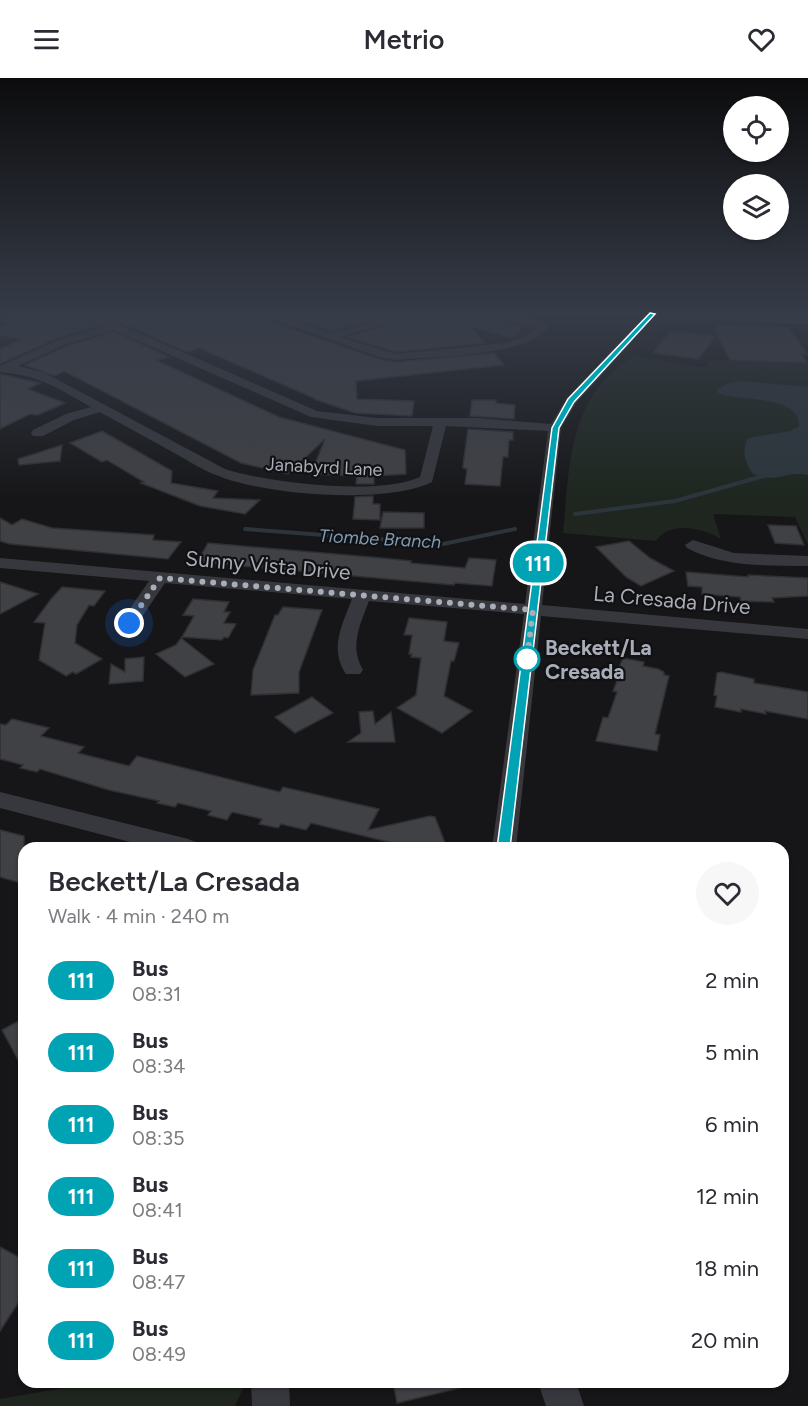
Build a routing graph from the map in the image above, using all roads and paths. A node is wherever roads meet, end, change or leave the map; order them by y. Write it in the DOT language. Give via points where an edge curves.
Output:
graph roads {
  1 [pos="43,376"];
  2 [pos="225,376"];
  3 [pos="594,376"];
  4 [pos="100,408"];
  5 [pos="440,422"];
  6 [pos="555,428"];
  7 [pos="38,433"];
  8 [pos="693,545"];
  9 [pos="808,561"];
  10 [pos="0,563"];
  11 [pos="160,578"];
  12 [pos="362,596"];
  13 [pos="533,610"];
  14 [pos="129,623"];
  15 [pos="808,634"];
  16 [pos="353,670"];
  17 [pos="0,800"];
  18 [pos="164,842"];
  19 [pos="505,842"];
  20 [pos="270,1388"];
  21 [pos="559,1388"];
  22 [pos="271,1406"];
  23 [pos="565,1406"];
  1 -- 4 [label="street, Janabyrd Lane"];
  2 -- 5 [label="street" via="305,411 362,421"];
  3 -- 6 [label="street" via="571,401"];
  4 -- 5 [label="street, Janabyrd Lane" via="230,476 275,486 318,489 401,488 422,483 428,475"];
  4 -- 7 [label="street"];
  5 -- 6 [label="street"];
  6 -- 13 [label="street"];
  8 -- 9 [label="street" via="727,558"];
  10 -- 11 [label="street, Sunny Vista Drive"];
  11 -- 12 [label="street, Sunny Vista Drive"];
  11 -- 14 [label="street"];
  12 -- 13 [label="street, Sunny Vista Drive"];
  12 -- 16 [label="street" via="345,646 346,660"];
  13 -- 15 [label="street, La Cresada Drive"];
  13 -- 19 [label="street"];
  17 -- 18 [label="street"];
  20 -- 22 [label="street"];
  21 -- 23 [label="street"];
}
